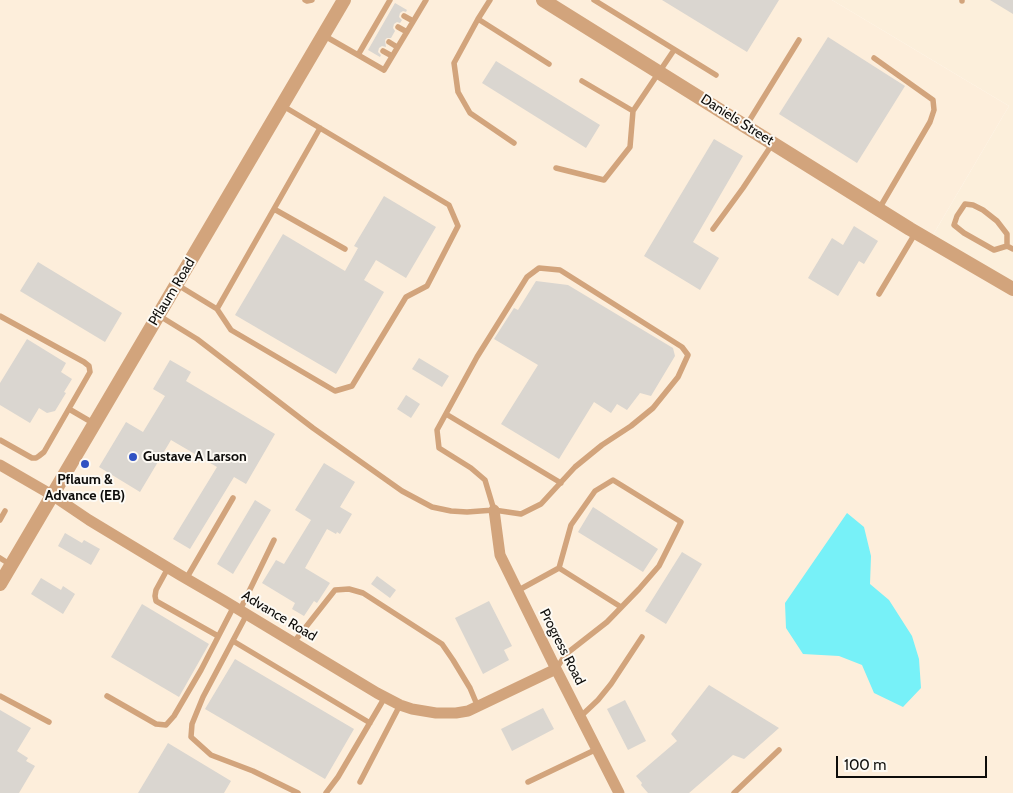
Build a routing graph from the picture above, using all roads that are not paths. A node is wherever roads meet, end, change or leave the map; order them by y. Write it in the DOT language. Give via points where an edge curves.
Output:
graph roads {
  1 [pos="305,0"];
  2 [pos="312,0"];
  3 [pos="344,0"];
  4 [pos="390,0"];
  5 [pos="426,0"];
  6 [pos="490,0"];
  7 [pos="543,0"];
  8 [pos="594,0"];
  9 [pos="404,16"];
  10 [pos="478,19"];
  11 [pos="413,21"];
  12 [pos="398,26"];
  13 [pos="406,32"];
  14 [pos="323,35"];
  15 [pos="799,40"];
  16 [pos="389,42"];
  17 [pos="397,47"];
  18 [pos="674,50"];
  19 [pos="383,51"];
  20 [pos="358,55"];
  21 [pos="392,56"];
  22 [pos="874,58"];
  23 [pos="550,64"];
  24 [pos="658,72"];
  25 [pos="716,75"];
  26 [pos="582,81"];
  27 [pos="282,106"];
  28 [pos="633,110"];
  29 [pos="746,126"];
  30 [pos="320,128"];
  31 [pos="514,143"];
  32 [pos="773,143"];
  33 [pos="556,168"];
  34 [pos="274,209"];
  35 [pos="878,209"];
  36 [pos="714,229"];
  37 [pos="916,232"];
  38 [pos="1010,248"];
  39 [pos="345,249"];
  40 [pos="176,284"];
  41 [pos="1013,289"];
  42 [pos="879,294"];
  43 [pos="217,309"];
  44 [pos="158,315"];
  45 [pos="0,316"];
  46 [pos="69,409"];
  47 [pos="446,414"];
  48 [pos="94,423"];
  49 [pos="0,440"];
  50 [pos="0,465"];
  51 [pos="561,483"];
  52 [pos="52,496"];
  53 [pos="233,498"];
  54 [pos="494,510"];
  55 [pos="5,511"];
  56 [pos="0,520"];
  57 [pos="274,540"];
  58 [pos="6,562"];
  59 [pos="168,568"];
  60 [pos="559,568"];
  61 [pos="186,579"];
  62 [pos="0,584"];
  63 [pos="517,591"];
  64 [pos="621,607"];
  65 [pos="240,610"];
  66 [pos="218,636"];
  67 [pos="642,636"];
  68 [pos="232,641"];
  69 [pos="294,642"];
  70 [pos="556,669"];
  71 [pos="0,696"];
  72 [pos="107,696"];
  73 [pos="385,697"];
  74 [pos="400,705"];
  75 [pos="478,707"];
  76 [pos="580,717"];
  77 [pos="49,722"];
  78 [pos="370,723"];
  79 [pos="597,749"];
  80 [pos="779,750"];
  81 [pos="360,782"];
  82 [pos="528,782"];
  83 [pos="298,793"];
  84 [pos="326,793"];
  85 [pos="619,793"];
  86 [pos="734,793"];
  1 -- 2 [label="lane"];
  3 -- 14 [label="street, Pflaum Road"];
  4 -- 20 [label="lane" via="389,8 369,43"];
  5 -- 11 [label="lane"];
  6 -- 10 [label="lane"];
  7 -- 24 [label="street, Daniels Street"];
  8 -- 18 [label="lane"];
  9 -- 11 [label="lane"];
  10 -- 23 [label="lane"];
  10 -- 31 [label="lane" via="454,63 458,92 470,113"];
  11 -- 13 [label="lane"];
  12 -- 13 [label="lane"];
  13 -- 17 [label="lane"];
  14 -- 20 [label="lane"];
  14 -- 27 [label="street, Pflaum Road"];
  15 -- 29 [label="lane"];
  16 -- 17 [label="lane"];
  17 -- 21 [label="lane"];
  18 -- 24 [label="lane"];
  18 -- 25 [label="lane"];
  19 -- 21 [label="lane"];
  20 -- 21 [label="lane" via="384,70"];
  22 -- 35 [label="lane" via="933,100 934,110"];
  24 -- 28 [label="lane"];
  24 -- 29 [label="street, Daniels Street"];
  26 -- 28 [label="lane"];
  27 -- 30 [label="lane"];
  27 -- 40 [label="street, Pflaum Road"];
  28 -- 33 [label="lane" via="630,148 604,180"];
  29 -- 32 [label="street, Daniels Street"];
  30 -- 34 [label="lane"];
  30 -- 43 [label="lane" via="449,205 458,226 427,286 406,297 352,386 335,391 231,330"];
  32 -- 35 [label="street, Daniels Street"];
  32 -- 36 [label="lane"];
  34 -- 39 [label="lane"];
  34 -- 43 [label="lane"];
  35 -- 37 [label="street, Daniels Street"];
  37 -- 41 [label="street, Daniels Street"];
  37 -- 42 [label="lane"];
  38 -- 38 [label="lane" via="994,250 954,225 965,204 983,210 997,221 1007,234"];
  40 -- 43 [label="lane"];
  40 -- 44 [label="street, Pflaum Road"];
  44 -- 48 [label="street, Pflaum Road"];
  44 -- 54 [label="lane" via="197,339 402,492 432,507 451,511"];
  45 -- 46 [label="lane" via="89,366 90,372"];
  46 -- 48 [label="lane"];
  46 -- 49 [label="lane" via="44,452 36,458"];
  47 -- 51 [label="lane"];
  47 -- 51 [label="lane" via="527,277 539,268 560,270 682,347 688,355 678,377 653,408 575,467"];
  47 -- 54 [label="lane" via="437,430 439,448 485,480"];
  48 -- 52 [label="street, Pflaum Road"];
  50 -- 52 [label="street, Advance Road"];
  51 -- 54 [label="lane" via="541,504 521,514"];
  52 -- 58 [label="street, Pflaum Road"];
  52 -- 59 [label="street, Advance Road"];
  53 -- 61 [label="lane"];
  54 -- 63 [label="street, Progress Road" via="500,555"];
  55 -- 56 [label="lane"];
  57 -- 65 [label="lane"];
  58 -- 62 [label="street, Pflaum Road"];
  59 -- 61 [label="street, Advance Road"];
  59 -- 66 [label="lane" via="156,590 156,601"];
  60 -- 63 [label="lane"];
  60 -- 64 [label="lane"];
  60 -- 64 [label="lane" via="571,525 595,491 613,480 681,522 659,566"];
  61 -- 65 [label="street, Advance Road"];
  63 -- 70 [label="street, Progress Road"];
  64 -- 70 [label="lane" via="566,654"];
  65 -- 66 [label="lane"];
  65 -- 68 [label="lane"];
  65 -- 69 [label="street, Advance Road"];
  66 -- 72 [label="lane" via="166,725 156,724"];
  67 -- 76 [label="lane" via="611,684"];
  68 -- 78 [label="lane"];
  68 -- 83 [label="lane" via="203,697 192,724 191,737 211,755"];
  69 -- 73 [label="street, Advance Road"];
  69 -- 75 [label="lane" via="335,590 349,589 363,594 442,644"];
  70 -- 75 [label="street, Advance Road"];
  70 -- 76 [label="street, Progress Road"];
  71 -- 77 [label="lane"];
  73 -- 74 [label="street, Advance Road"];
  73 -- 78 [label="lane"];
  74 -- 75 [label="street, Advance Road" via="442,713"];
  74 -- 81 [label="lane"];
  76 -- 79 [label="street, Progress Road"];
  78 -- 84 [label="lane"];
  79 -- 82 [label="lane"];
  79 -- 85 [label="street, Progress Road"];
  80 -- 86 [label="lane"];
}
